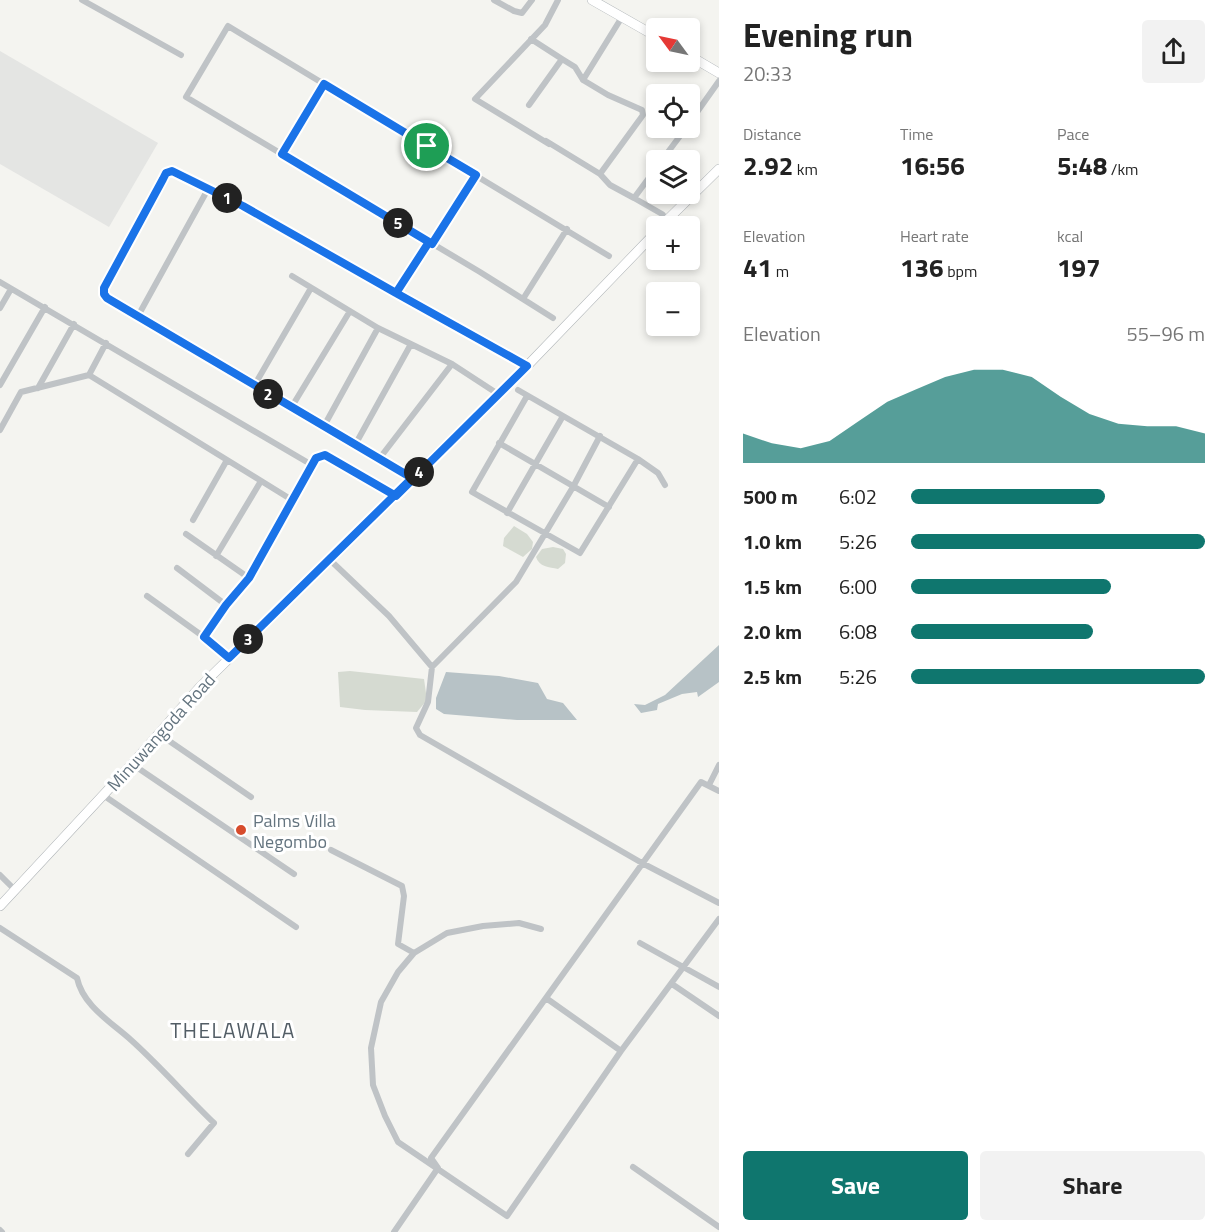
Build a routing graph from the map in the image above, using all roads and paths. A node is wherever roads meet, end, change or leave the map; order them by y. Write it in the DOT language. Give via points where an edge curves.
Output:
graph roads {
  1 [pos="82,0"];
  2 [pos="494,0"];
  3 [pos="532,0"];
  4 [pos="558,0"];
  5 [pos="592,0"];
  6 [pos="622,17"];
  7 [pos="646,31"];
  8 [pos="531,39"];
  9 [pos="181,55"];
  10 [pos="562,59"];
  11 [pos="700,62"];
  12 [pos="719,73"];
  13 [pos="584,80"];
  14 [pos="719,81"];
  15 [pos="324,84"];
  16 [pos="529,105"];
  17 [pos="700,108"];
  18 [pos="546,141"];
  19 [pos="282,154"];
  20 [pos="567,154"];
  21 [pos="719,169"];
  22 [pos="600,174"];
  23 [pos="476,175"];
  24 [pos="646,182"];
  25 [pos="208,189"];
  26 [pos="634,198"];
  27 [pos="662,216"];
  28 [pos="671,216"];
  29 [pos="567,229"];
  30 [pos="646,242"];
  31 [pos="430,243"];
  32 [pos="609,256"];
  33 [pos="292,276"];
  34 [pos="0,282"];
  35 [pos="311,288"];
  36 [pos="11,289"];
  37 [pos="396,293"];
  38 [pos="523,299"];
  39 [pos="45,307"];
  40 [pos="0,308"];
  41 [pos="350,311"];
  42 [pos="138,316"];
  43 [pos="553,318"];
  44 [pos="74,324"];
  45 [pos="378,328"];
  46 [pos="106,343"];
  47 [pos="411,344"];
  48 [pos="452,364"];
  49 [pos="527,366"];
  50 [pos="89,375"];
  51 [pos="0,385"];
  52 [pos="254,386"];
  53 [pos="38,388"];
  54 [pos="518,390"];
  55 [pos="498,394"];
  56 [pos="527,396"];
  57 [pos="291,408"];
  58 [pos="563,416"];
  59 [pos="324,426"];
  60 [pos="0,430"];
  61 [pos="600,436"];
  62 [pos="499,443"];
  63 [pos="355,445"];
  64 [pos="380,459"];
  65 [pos="638,459"];
  66 [pos="227,460"];
  67 [pos="312,465"];
  68 [pos="535,465"];
  69 [pos="412,478"];
  70 [pos="261,482"];
  71 [pos="665,485"];
  72 [pos="573,487"];
  73 [pos="396,496"];
  74 [pos="292,500"];
  75 [pos="609,507"];
  76 [pos="507,513"];
  77 [pos="193,520"];
  78 [pos="186,534"];
  79 [pos="544,534"];
  80 [pos="216,556"];
  81 [pos="328,559"];
  82 [pos="177,568"];
  83 [pos="249,578"];
  84 [pos="147,596"];
  85 [pos="226,605"];
  86 [pos="204,637"];
  87 [pos="229,658"];
  88 [pos="432,667"];
  89 [pos="159,734"];
  90 [pos="132,764"];
  91 [pos="719,765"];
  92 [pos="709,785"];
  93 [pos="719,791"];
  94 [pos="103,795"];
  95 [pos="251,796"];
  96 [pos="331,850"];
  97 [pos="642,863"];
  98 [pos="294,874"];
  99 [pos="0,875"];
  100 [pos="15,890"];
  101 [pos="719,903"];
  102 [pos="0,906"];
  103 [pos="719,919"];
  104 [pos="296,927"];
  105 [pos="0,928"];
  106 [pos="541,929"];
  107 [pos="640,943"];
  108 [pos="414,952"];
  109 [pos="684,968"];
  110 [pos="672,984"];
  111 [pos="719,987"];
  112 [pos="546,998"];
  113 [pos="719,1016"];
  114 [pos="621,1051"];
  115 [pos="188,1154"];
  116 [pos="633,1167"];
  117 [pos="438,1168"];
  118 [pos="719,1227"];
  119 [pos="394,1232"];
  1 -- 9 [label="street"];
  2 -- 3 [label="street" via="522,13"];
  4 -- 8 [label="street" via="545,25"];
  5 -- 6 [label="main road"];
  6 -- 7 [label="main road"];
  6 -- 13 [label="street"];
  8 -- 10 [label="street"];
  8 -- 20 [label="street" via="475,99"];
  10 -- 13 [label="street"];
  10 -- 16 [label="street"];
  11 -- 12 [label="main road"];
  13 -- 22 [label="street" via="642,110 643,115"];
  14 -- 17 [label="street"];
  15 -- 19 [label="street"];
  15 -- 19 [label="street" via="228,26 186,97"];
  15 -- 23 [label="street"];
  18 -- 20 [label="street"];
  19 -- 31 [label="street"];
  20 -- 22 [label="street"];
  21 -- 28 [label="main road"];
  22 -- 26 [label="street" via="610,185"];
  23 -- 29 [label="street"];
  23 -- 31 [label="street"];
  24 -- 26 [label="street"];
  25 -- 37 [label="street"];
  25 -- 42 [label="street"];
  25 -- 42 [label="street" via="172,171 166,173 104,288 107,298"];
  26 -- 27 [label="street"];
  29 -- 32 [label="street"];
  29 -- 38 [label="street"];
  30 -- 49 [label="main road, Minuwangoda Road"];
  31 -- 37 [label="street"];
  31 -- 38 [label="street"];
  33 -- 35 [label="street"];
  34 -- 36 [label="street"];
  35 -- 41 [label="street"];
  35 -- 52 [label="street"];
  36 -- 39 [label="street"];
  36 -- 40 [label="street"];
  37 -- 49 [label="street"];
  38 -- 43 [label="street"];
  39 -- 44 [label="street"];
  39 -- 51 [label="street"];
  41 -- 45 [label="street"];
  41 -- 57 [label="street"];
  42 -- 52 [label="street"];
  44 -- 46 [label="street"];
  44 -- 53 [label="street"];
  45 -- 47 [label="street"];
  45 -- 59 [label="street"];
  46 -- 50 [label="street"];
  46 -- 67 [label="street"];
  47 -- 48 [label="street"];
  47 -- 63 [label="street"];
  48 -- 55 [label="street"];
  48 -- 64 [label="street"];
  49 -- 55 [label="main road, Minuwangoda Road"];
  50 -- 53 [label="street"];
  50 -- 66 [label="street"];
  52 -- 57 [label="street"];
  53 -- 60 [label="street" via="21,392"];
  54 -- 56 [label="street"];
  55 -- 69 [label="main road, Minuwangoda Road"];
  56 -- 58 [label="street"];
  56 -- 62 [label="street"];
  57 -- 59 [label="street"];
  58 -- 61 [label="street"];
  58 -- 68 [label="street"];
  59 -- 63 [label="street"];
  61 -- 65 [label="street"];
  61 -- 72 [label="street"];
  62 -- 68 [label="street"];
  62 -- 76 [label="street" via="472,492"];
  63 -- 64 [label="street"];
  64 -- 69 [label="street"];
  65 -- 71 [label="street" via="658,473"];
  65 -- 75 [label="street"];
  66 -- 70 [label="street"];
  66 -- 77 [label="street"];
  67 -- 73 [label="street" via="316,458 325,455"];
  67 -- 74 [label="street"];
  68 -- 72 [label="street"];
  68 -- 76 [label="street"];
  69 -- 73 [label="main road, Minuwangoda Road"];
  70 -- 74 [label="street"];
  70 -- 80 [label="street"];
  72 -- 75 [label="street"];
  72 -- 79 [label="street"];
  73 -- 81 [label="main road, Minuwangoda Road"];
  74 -- 83 [label="street"];
  75 -- 79 [label="street" via="580,553"];
  76 -- 79 [label="street"];
  78 -- 80 [label="street"];
  79 -- 88 [label="street" via="516,582"];
  80 -- 83 [label="street"];
  81 -- 87 [label="main road, Minuwangoda Road"];
  81 -- 88 [label="street" via="389,616"];
  82 -- 85 [label="street"];
  83 -- 85 [label="street"];
  84 -- 86 [label="street"];
  85 -- 86 [label="street"];
  86 -- 87 [label="street"];
  87 -- 89 [label="main road, Minuwangoda Road"];
  88 -- 97 [label="street" via="428,702 416,728 420,735"];
  89 -- 90 [label="main road, Minuwangoda Road"];
  89 -- 95 [label="street"];
  90 -- 94 [label="main road, Minuwangoda Road"];
  90 -- 98 [label="street"];
  91 -- 92 [label="street"];
  92 -- 93 [label="street"];
  92 -- 97 [label="street" via="701,782"];
  94 -- 100 [label="main road, Minuwangoda Road"];
  94 -- 104 [label="street"];
  96 -- 108 [label="street" via="402,886 398,944"];
  97 -- 101 [label="street"];
  97 -- 112 [label="street"];
  99 -- 100 [label="street"];
  100 -- 102 [label="main road, Minuwangoda Road"];
  103 -- 109 [label="street"];
  105 -- 115 [label="street" via="77,978 80,990 107,1021 132,1040 214,1124"];
  106 -- 108 [label="street" via="519,923 483,926 447,933"];
  107 -- 109 [label="street"];
  108 -- 117 [label="street" via="381,1002 371,1048 373,1084 398,1142"];
  109 -- 110 [label="street"];
  109 -- 111 [label="street"];
  110 -- 113 [label="street"];
  110 -- 114 [label="street"];
  112 -- 114 [label="street"];
  112 -- 117 [label="street" via="431,1158"];
  114 -- 117 [label="street" via="507,1216"];
  116 -- 118 [label="street"];
  117 -- 119 [label="street"];
}
